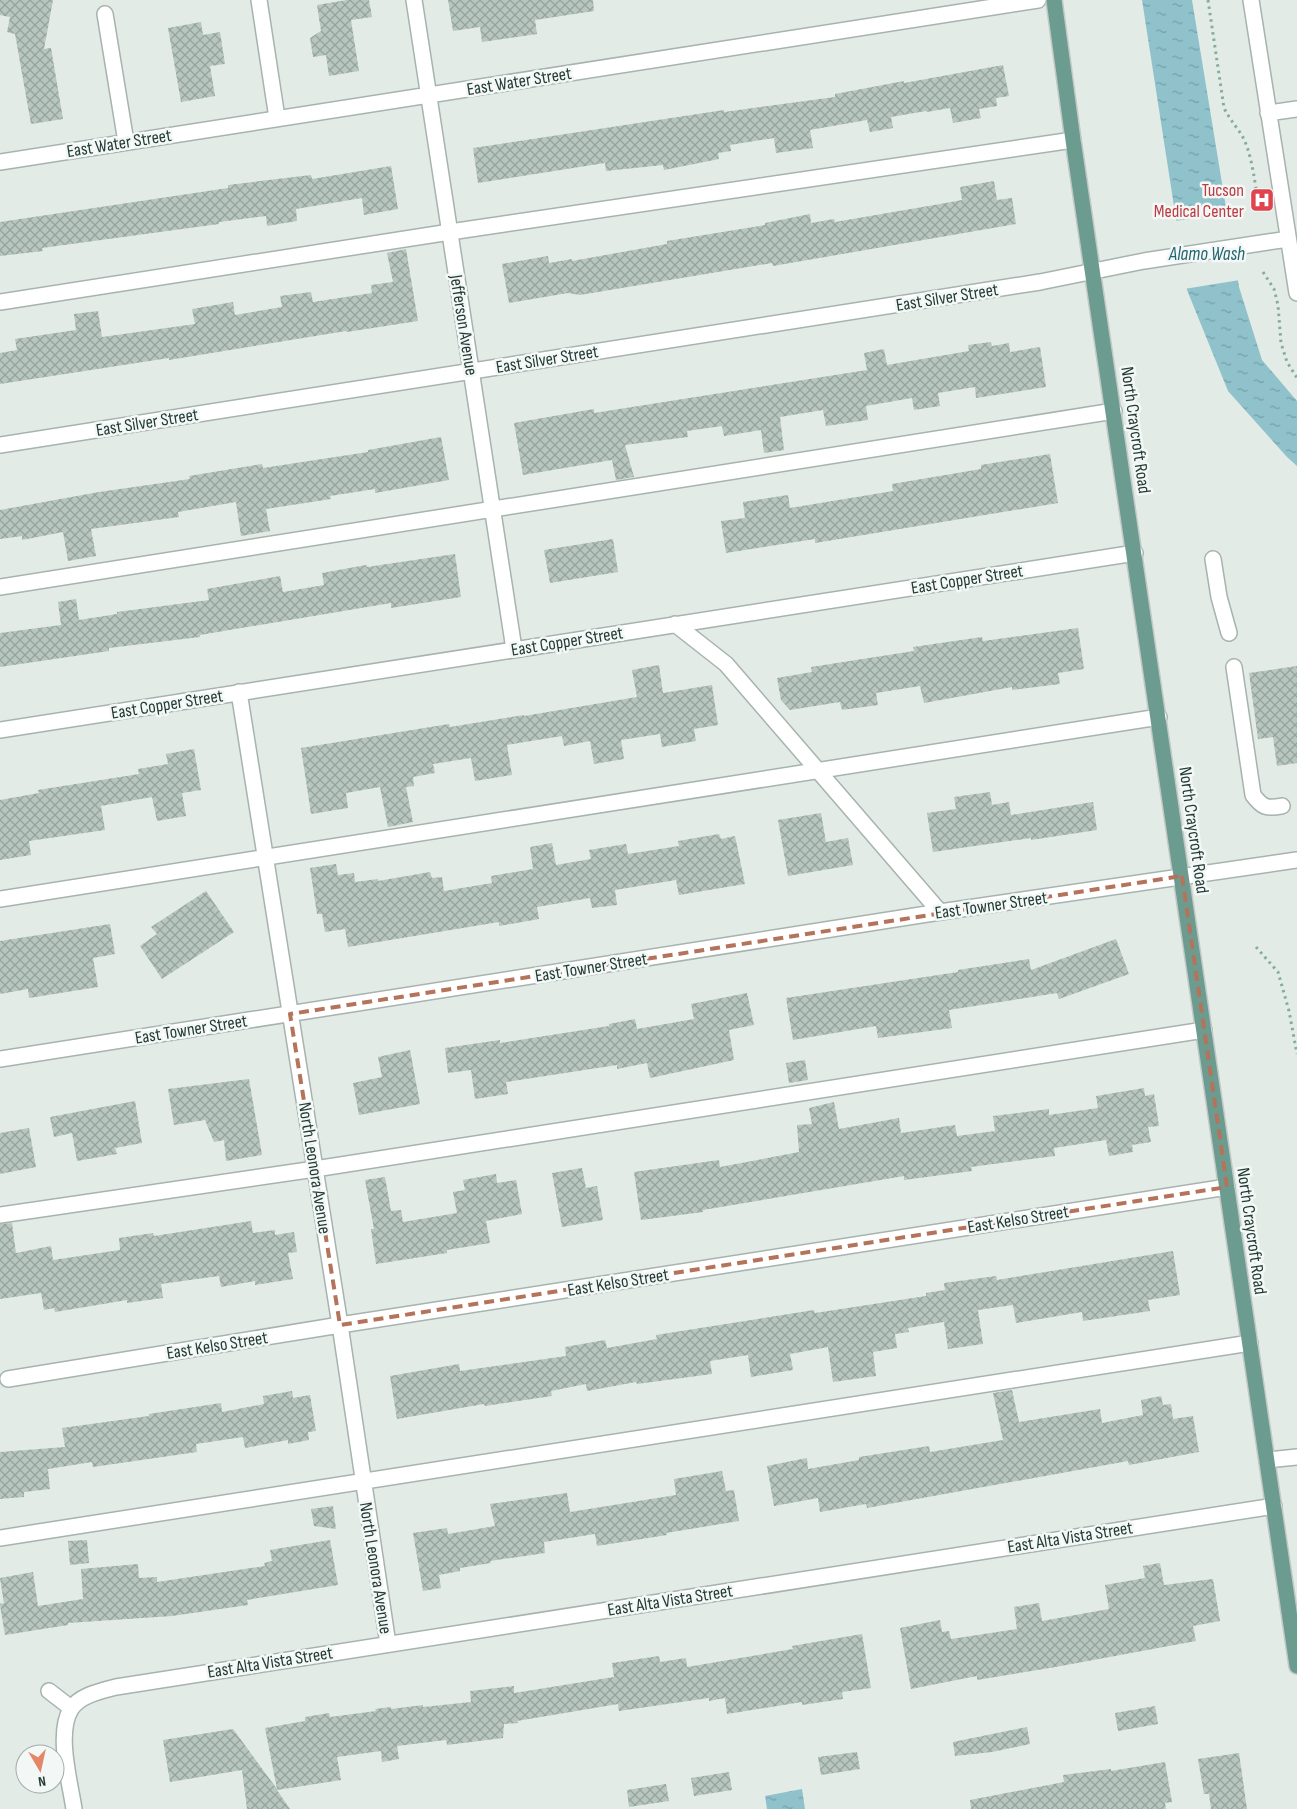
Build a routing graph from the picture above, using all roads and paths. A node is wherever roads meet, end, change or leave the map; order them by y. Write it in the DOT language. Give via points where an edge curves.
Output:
graph roads {
  1 [pos="259,0"];
  2 [pos="414,0"];
  3 [pos="1038,0"];
  4 [pos="1054,0"];
  5 [pos="1208,0"];
  6 [pos="1251,0"];
  7 [pos="105,14"];
  8 [pos="428,95"];
  9 [pos="1297,109"];
  10 [pos="1268,113"];
  11 [pos="277,118"];
  12 [pos="1074,140"];
  13 [pos="126,142"];
  14 [pos="0,162"];
  15 [pos="1257,195"];
  16 [pos="450,232"];
  17 [pos="1288,239"];
  18 [pos="1094,271"];
  19 [pos="1263,272"];
  20 [pos="1297,293"];
  21 [pos="0,302"];
  22 [pos="472,371"];
  23 [pos="1297,378"];
  24 [pos="1114,411"];
  25 [pos="0,445"];
  26 [pos="494,510"];
  27 [pos="1135,553"];
  28 [pos="1213,559"];
  29 [pos="0,587"];
  30 [pos="675,624"];
  31 [pos="1229,633"];
  32 [pos="514,649"];
  33 [pos="1234,667"];
  34 [pos="239,692"];
  35 [pos="1159,717"];
  36 [pos="0,730"];
  37 [pos="818,770"];
  38 [pos="1282,806"];
  39 [pos="266,858"];
  40 [pos="1297,860"];
  41 [pos="1182,876"];
  42 [pos="0,899"];
  43 [pos="940,912"];
  44 [pos="1256,947"];
  45 [pos="290,1014"];
  46 [pos="1204,1030"];
  47 [pos="1297,1054"];
  48 [pos="0,1059"];
  49 [pos="315,1169"];
  50 [pos="1227,1187"];
  51 [pos="0,1215"];
  52 [pos="340,1325"];
  53 [pos="1250,1343"];
  54 [pos="8,1379"];
  55 [pos="1297,1457"];
  56 [pos="1267,1460"];
  57 [pos="363,1480"];
  58 [pos="1274,1506"];
  59 [pos="0,1538"];
  60 [pos="388,1644"];
  61 [pos="1297,1666"];
  62 [pos="49,1691"];
  63 [pos="71,1708"];
  64 [pos="74,1809"];
  1 -- 11 [label="street"];
  2 -- 8 [label="street, Jefferson Avenue"];
  3 -- 8 [label="street, East Water Street"];
  4 -- 12 [label="main road, North Craycroft Road"];
  5 -- 15 [label="path" via="1224,108 1242,135"];
  6 -- 10 [label="street"];
  7 -- 13 [label="street"];
  8 -- 11 [label="street, East Water Street"];
  8 -- 16 [label="street, Jefferson Avenue"];
  9 -- 10 [label="street"];
  10 -- 17 [label="street"];
  11 -- 13 [label="street, East Water Street"];
  12 -- 16 [label="street"];
  12 -- 18 [label="main road, North Craycroft Road"];
  13 -- 14 [label="street, East Water Street"];
  16 -- 21 [label="street"];
  16 -- 22 [label="street, Jefferson Avenue"];
  17 -- 18 [label="street, East Silver Street"];
  17 -- 20 [label="street"];
  18 -- 22 [label="street, East Silver Street" via="1039,283"];
  18 -- 24 [label="main road, North Craycroft Road"];
  19 -- 23 [label="path" via="1274,289 1278,305 1280,344"];
  22 -- 25 [label="street, East Silver Street"];
  22 -- 26 [label="street, Jefferson Avenue"];
  24 -- 26 [label="street"];
  24 -- 27 [label="main road, North Craycroft Road"];
  26 -- 29 [label="street"];
  26 -- 32 [label="street, Jefferson Avenue"];
  27 -- 30 [label="street, East Copper Street"];
  27 -- 35 [label="main road, North Craycroft Road"];
  28 -- 31 [label="street"];
  30 -- 32 [label="street, East Copper Street"];
  30 -- 37 [label="street" via="726,664"];
  32 -- 34 [label="street, East Copper Street"];
  33 -- 38 [label="street" via="1253,795 1261,805"];
  34 -- 36 [label="street, East Copper Street"];
  34 -- 39 [label="street, North Leonora Avenue"];
  35 -- 37 [label="street"];
  35 -- 41 [label="main road, North Craycroft Road"];
  37 -- 39 [label="street"];
  37 -- 43 [label="street"];
  39 -- 42 [label="street"];
  39 -- 45 [label="street, North Leonora Avenue"];
  40 -- 41 [label="street, East Towner Street"];
  41 -- 43 [label="street, East Towner Street"];
  41 -- 46 [label="main road, North Craycroft Road"];
  43 -- 45 [label="street, East Towner Street"];
  44 -- 47 [label="path" via="1278,972"];
  45 -- 48 [label="street, East Towner Street"];
  45 -- 49 [label="street, North Leonora Avenue"];
  46 -- 49 [label="street"];
  46 -- 50 [label="main road, North Craycroft Road"];
  49 -- 51 [label="street"];
  49 -- 52 [label="street, North Leonora Avenue"];
  50 -- 52 [label="street, East Kelso Street"];
  50 -- 53 [label="main road, North Craycroft Road"];
  52 -- 54 [label="street, East Kelso Street"];
  52 -- 57 [label="street, North Leonora Avenue"];
  53 -- 56 [label="main road, North Craycroft Road"];
  53 -- 57 [label="street"];
  55 -- 56 [label="street"];
  56 -- 58 [label="main road, North Craycroft Road"];
  57 -- 59 [label="street"];
  57 -- 60 [label="street, North Leonora Avenue"];
  58 -- 60 [label="street, East Alta Vista Street"];
  58 -- 61 [label="main road, North Craycroft Road"];
  60 -- 63 [label="street, East Alta Vista Street" via="116,1687 84,1698"];
  62 -- 63 [label="street"];
  63 -- 64 [label="street" via="64,1738"];
}
